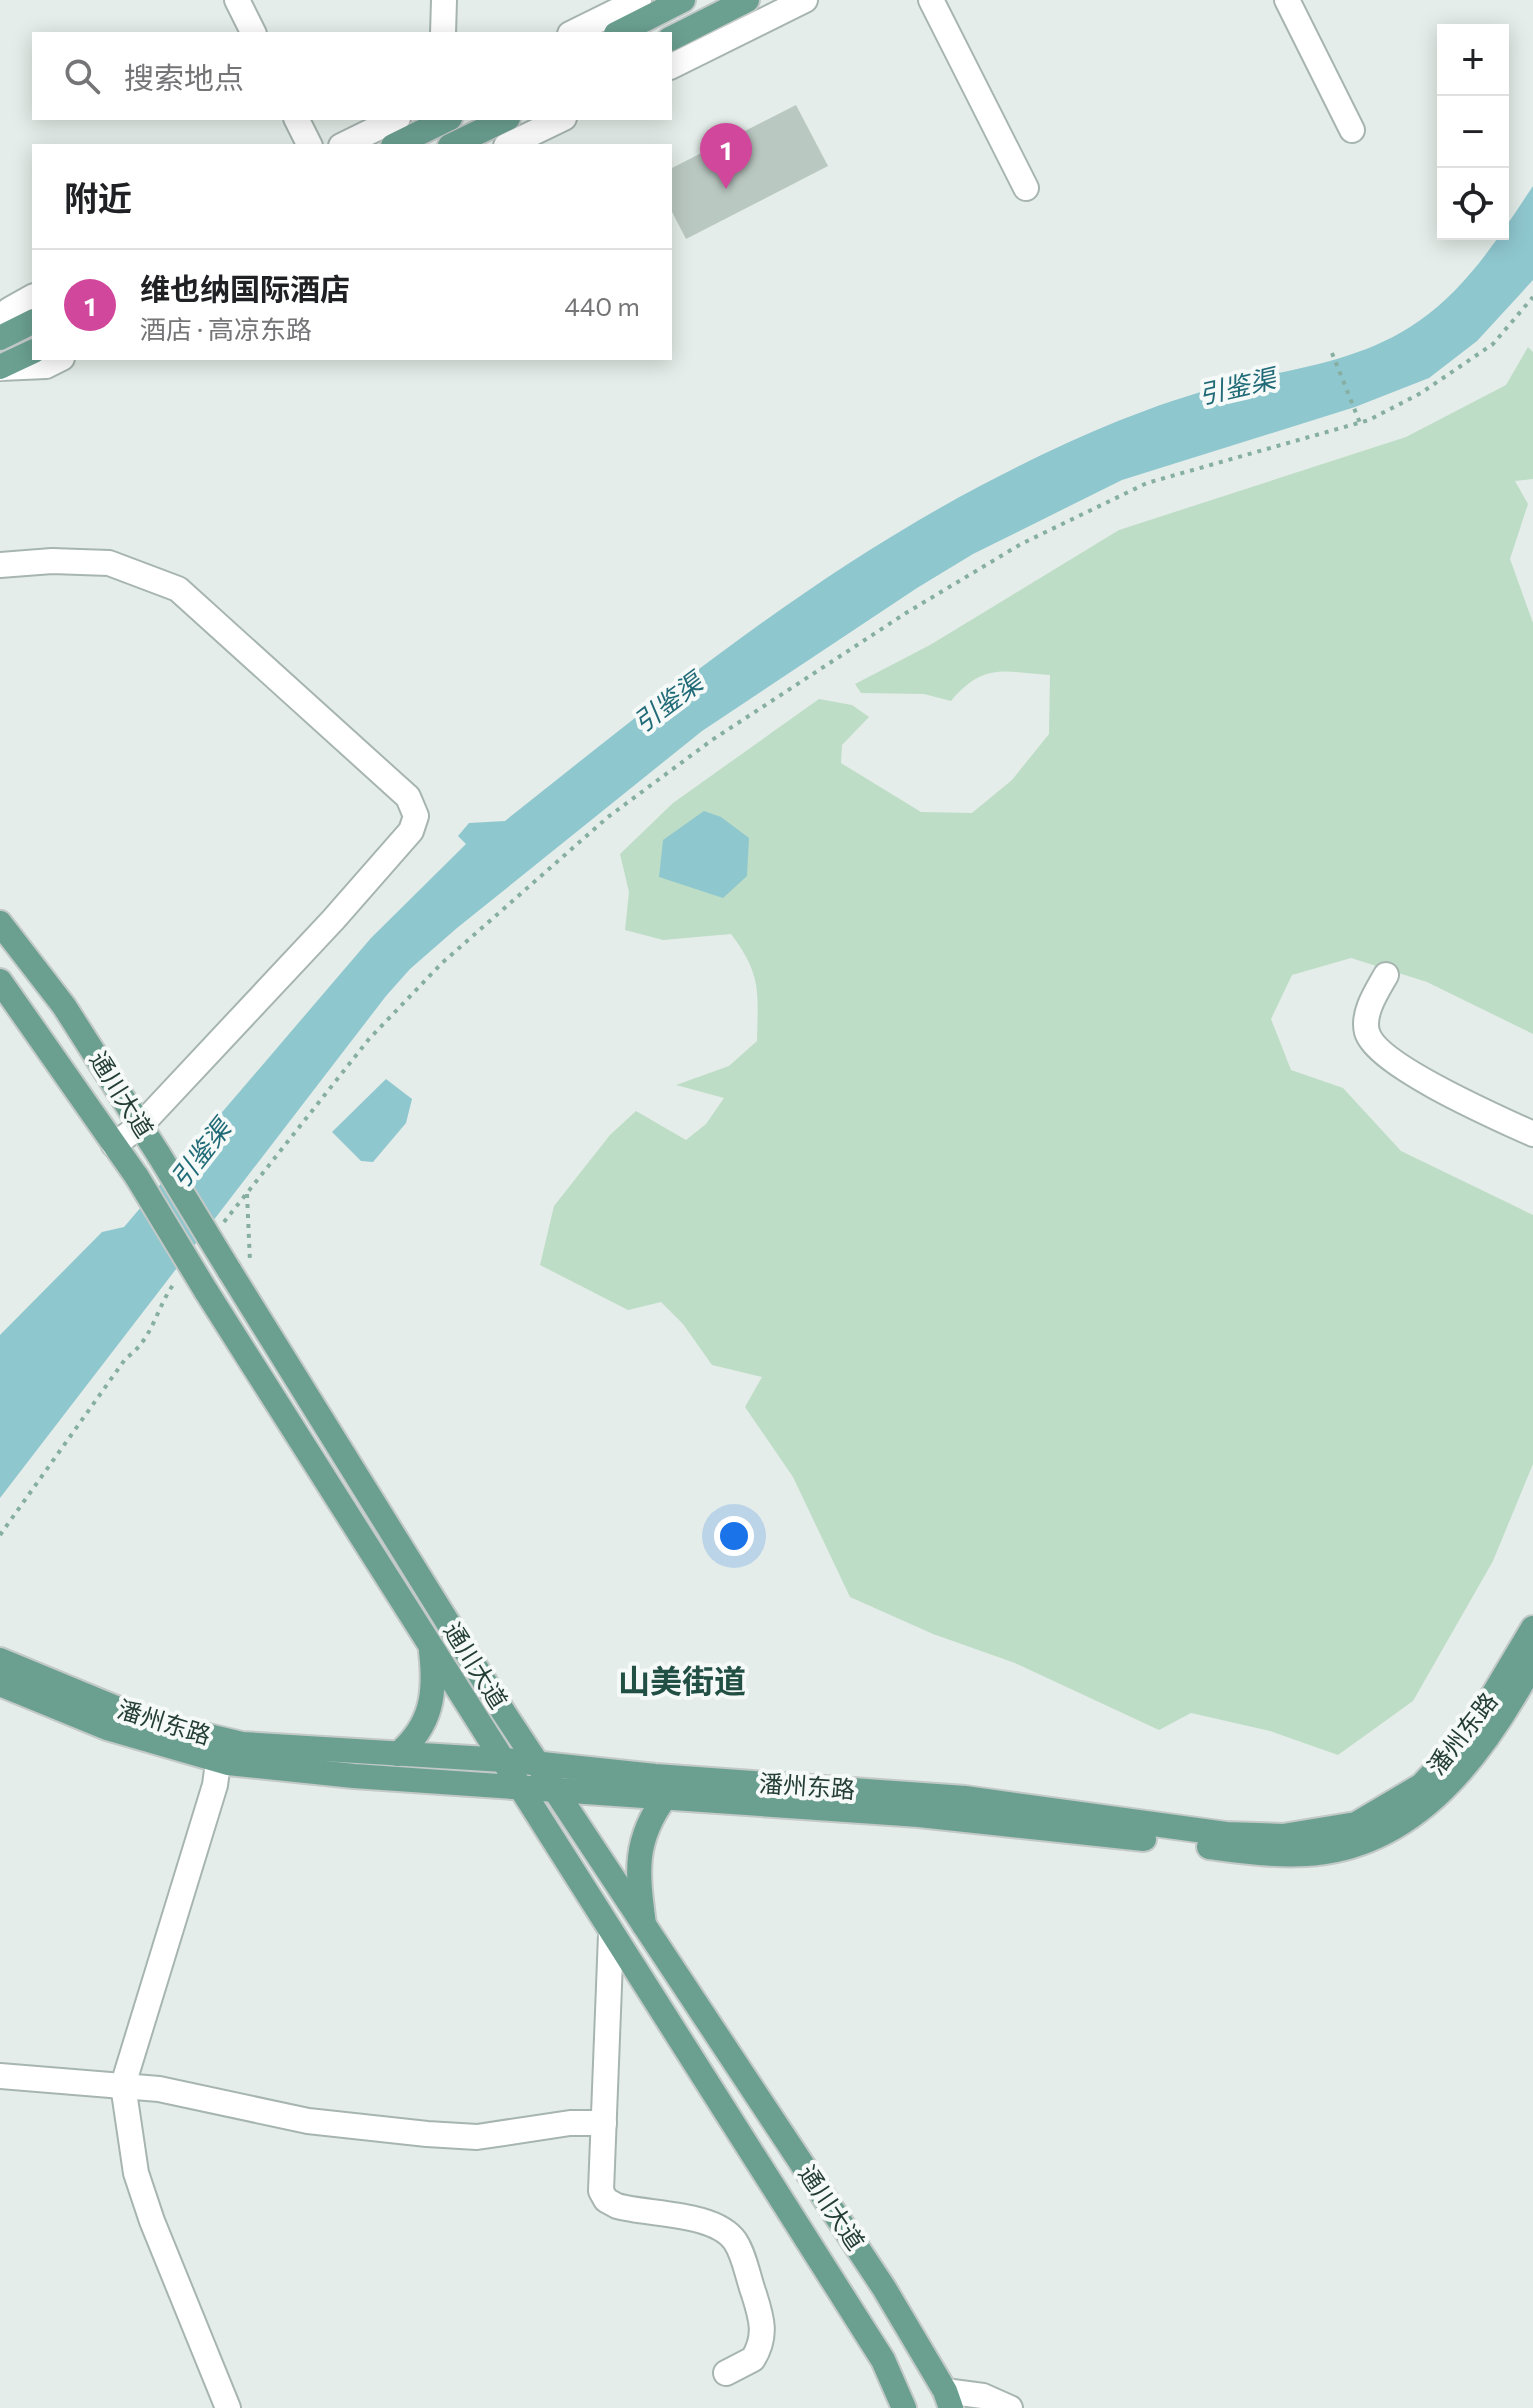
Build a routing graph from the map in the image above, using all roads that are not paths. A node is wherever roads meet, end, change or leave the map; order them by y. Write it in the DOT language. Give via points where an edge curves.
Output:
graph roads {
  1 [pos="237,0"];
  2 [pos="444,0"];
  3 [pos="639,0"];
  4 [pos="683,0"];
  5 [pos="747,0"];
  6 [pos="805,0"];
  7 [pos="931,0"];
  8 [pos="1287,0"];
  9 [pos="253,32"];
  10 [pos="443,32"];
  11 [pos="574,32"];
  12 [pos="620,32"];
  13 [pos="672,38"];
  14 [pos="672,66"];
  15 [pos="297,120"];
  16 [pos="394,120"];
  17 [pos="444,120"];
  18 [pos="504,120"];
  19 [pos="560,120"];
  20 [pos="1352,130"];
  21 [pos="309,144"];
  22 [pos="345,144"];
  23 [pos="397,144"];
  24 [pos="458,144"];
  25 [pos="510,144"];
  26 [pos="1026,188"];
  27 [pos="32,297"];
  28 [pos="32,322"];
  29 [pos="1,337"];
  30 [pos="32,352"];
  31 [pos="58,360"];
  32 [pos="0,368"];
  33 [pos="0,565"];
  34 [pos="0,923"];
  35 [pos="1386,975"];
  36 [pos="0,981"];
  37 [pos="141,1125"];
  38 [pos="1533,1134"];
  39 [pos="114,1145"];
  40 [pos="1533,1628"];
  41 [pos="431,1648"];
  42 [pos="0,1660"];
  43 [pos="1533,1663"];
  44 [pos="0,1684"];
  45 [pos="220,1751"];
  46 [pos="398,1754"];
  47 [pos="504,1760"];
  48 [pos="538,1765"];
  49 [pos="521,1788"];
  50 [pos="554,1790"];
  51 [pos="666,1796"];
  52 [pos="645,1931"];
  53 [pos="611,1935"];
  54 [pos="675,1974"];
  55 [pos="650,1993"];
  56 [pos="0,2076"];
  57 [pos="123,2085"];
  58 [pos="604,2123"];
  59 [pos="726,2373"];
  60 [pos="948,2399"];
  61 [pos="228,2408"];
  62 [pos="904,2408"];
  63 [pos="1010,2408"];
  1 -- 9 [label="street"];
  2 -- 10 [label="street"];
  3 -- 11 [label="street"];
  4 -- 12 [label="main road"];
  5 -- 13 [label="main road"];
  6 -- 14 [label="street"];
  7 -- 26 [label="street"];
  8 -- 20 [label="street"];
  15 -- 21 [label="street"];
  16 -- 22 [label="street"];
  17 -- 23 [label="main road"];
  18 -- 24 [label="main road"];
  19 -- 25 [label="street"];
  27 -- 29 [label="street" via="9,310"];
  28 -- 29 [label="main road"];
  30 -- 32 [label="main road"];
  31 -- 32 [label="street" via="46,366"];
  33 -- 37 [label="street" via="109,563 178,589 408,797 416,816 411,831 333,920"];
  34 -- 37 [label="main road, 通川大道" via="64,1006"];
  35 -- 38 [label="street" via="1367,1015 1370,1039 1417,1077"];
  36 -- 39 [label="main road, 通川大道"];
  37 -- 39 [label="street"];
  37 -- 48 [label="main road, 通川大道, bridge" via="239,1267"];
  39 -- 41 [label="main road, 通川大道, bridge"];
  40 -- 48 [label="main road, 潘州东路" via="1489,1706 1451,1757 1393,1804 1356,1824 1322,1832 1226,1834 965,1798"];
  41 -- 46 [label="main road" via="432,1705 425,1724"];
  41 -- 47 [label="main road, 通川大道"];
  42 -- 45 [label="main road, 潘州东路"];
  43 -- 51 [label="main road, 潘州东路" via="1471,1763 1424,1807 1370,1840 1307,1854"];
  44 -- 45 [label="main road, 潘州东路" via="107,1728"];
  45 -- 46 [label="main road, 潘州东路"];
  45 -- 49 [label="main road, 潘州东路" via="354,1776"];
  45 -- 57 [label="street"];
  46 -- 47 [label="main road, 潘州东路"];
  47 -- 48 [label="main road, 潘州东路"];
  47 -- 49 [label="main road, 通川大道"];
  48 -- 50 [label="main road, 通川大道"];
  49 -- 50 [label="main road, 潘州东路"];
  49 -- 53 [label="main road, 通川大道"];
  50 -- 51 [label="main road, 潘州东路"];
  50 -- 52 [label="main road, 通川大道"];
  51 -- 52 [label="main road" via="651,1816 639,1849"];
  52 -- 54 [label="main road, 通川大道"];
  53 -- 55 [label="main road, 通川大道"];
  53 -- 58 [label="street"];
  54 -- 55 [label="main road"];
  54 -- 60 [label="main road, 通川大道" via="884,2288"];
  55 -- 62 [label="main road, 通川大道" via="883,2360"];
  56 -- 57 [label="street"];
  57 -- 58 [label="street" via="308,2121 427,2134 489,2136"];
  57 -- 61 [label="street" via="136,2173"];
  58 -- 59 [label="street" via="600,2183 606,2200 703,2222 737,2244 762,2317 763,2338 753,2359"];
  60 -- 63 [label="street" via="983,2396"];
}
